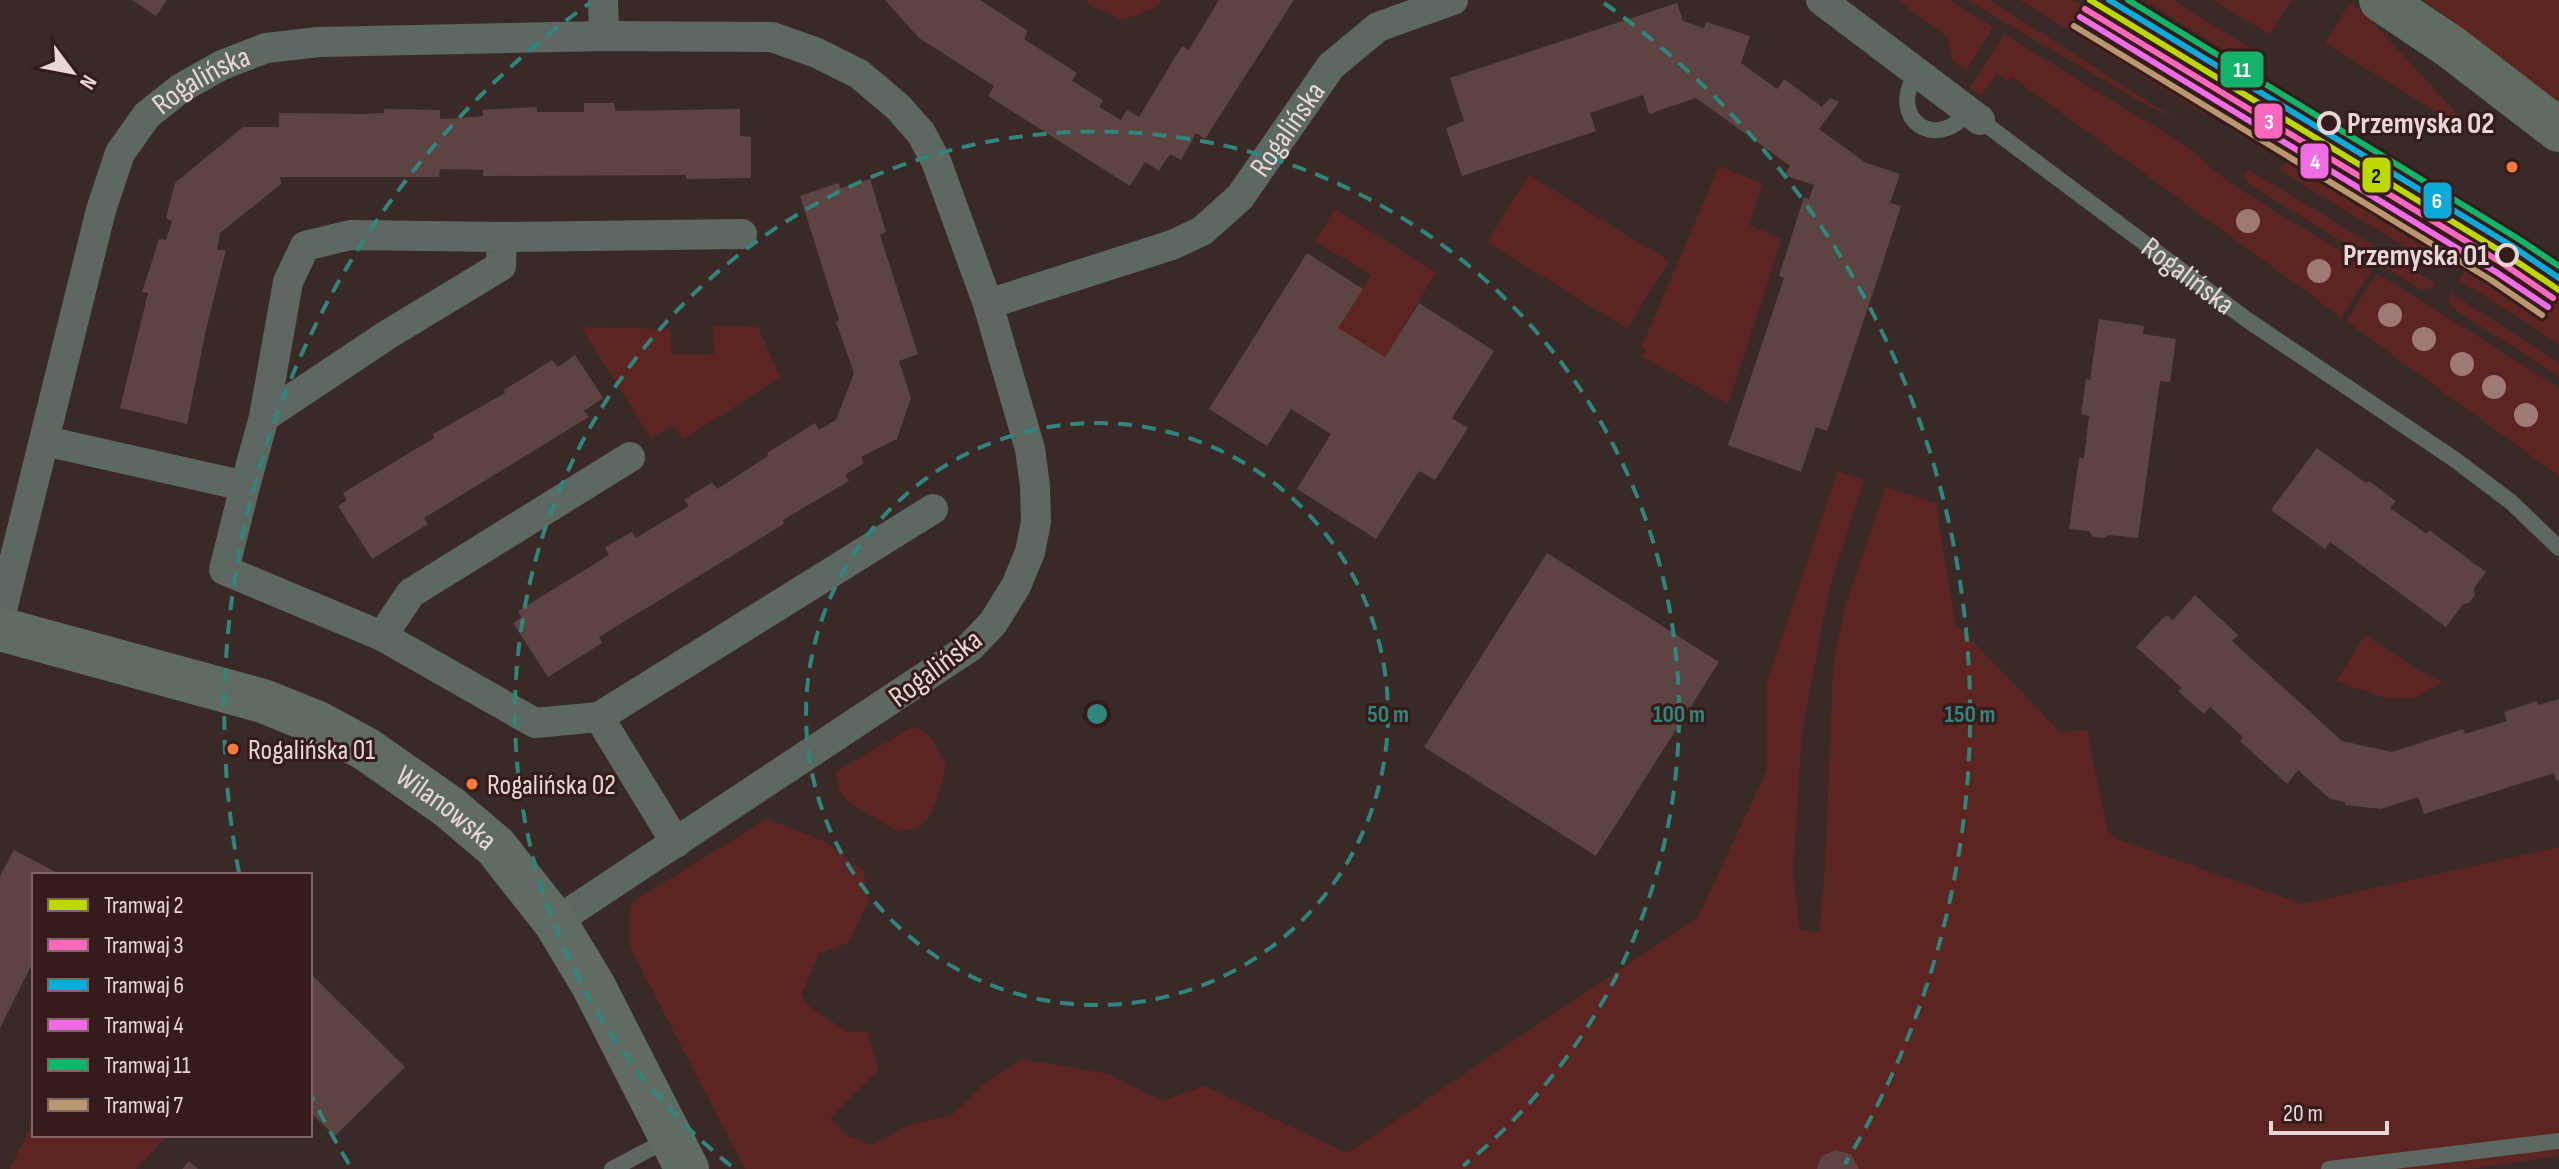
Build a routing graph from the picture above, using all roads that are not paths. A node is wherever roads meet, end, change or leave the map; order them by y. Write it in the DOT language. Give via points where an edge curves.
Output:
graph roads {
  1 [pos="603,0"];
  2 [pos="1453,0"];
  3 [pos="1821,0"];
  4 [pos="2381,0"];
  5 [pos="604,36"];
  6 [pos="1974,116"];
  7 [pos="2559,130"];
  8 [pos="742,234"];
  9 [pos="502,237"];
  10 [pos="988,304"];
  11 [pos="264,417"];
  12 [pos="45,441"];
  13 [pos="630,457"];
  14 [pos="245,486"];
  15 [pos="933,509"];
  16 [pos="2559,548"];
  17 [pos="0,618"];
  18 [pos="0,629"];
  19 [pos="382,636"];
  20 [pos="599,717"];
  21 [pos="676,843"];
  22 [pos="555,922"];
  23 [pos="2559,1141"];
  24 [pos="679,1154"];
  25 [pos="612,1169"];
  26 [pos="2329,1169"];
  1 -- 5 [label="street"];
  2 -- 10 [label="street, Rogalińska" via="1378,27 1331,66 1240,197 1202,231"];
  3 -- 6 [label="street, Rogalińska"];
  4 -- 7 [label="street"];
  5 -- 10 [label="street, Rogalińska" via="772,37 859,74 921,133"];
  5 -- 12 [label="street, Rogalińska" via="319,42 266,48 181,88 147,115 120,153 101,210"];
  6 -- 16 [label="lane, Rogalińska" via="2246,319 2454,459 2511,502"];
  8 -- 9 [label="street"];
  9 -- 11 [label="street" via="501,266"];
  9 -- 11 [label="street" via="350,235 305,246 288,282"];
  10 -- 21 [label="street, Rogalińska" via="1030,449 1035,486 1036,522 1016,586 970,647"];
  11 -- 14 [label="street"];
  12 -- 14 [label="street"];
  12 -- 17 [label="street, Rogalińska"];
  13 -- 19 [label="street" via="411,593"];
  14 -- 19 [label="street" via="224,570"];
  15 -- 20 [label="street"];
  18 -- 22 [label="street, Wilanowska" via="263,701 320,724 449,807 496,847"];
  19 -- 20 [label="street" via="535,723"];
  20 -- 21 [label="street"];
  21 -- 22 [label="street, Rogalińska"];
  22 -- 24 [label="street, Wilanowska"];
  23 -- 26 [label="lane"];
  24 -- 25 [label="lane"];
}
